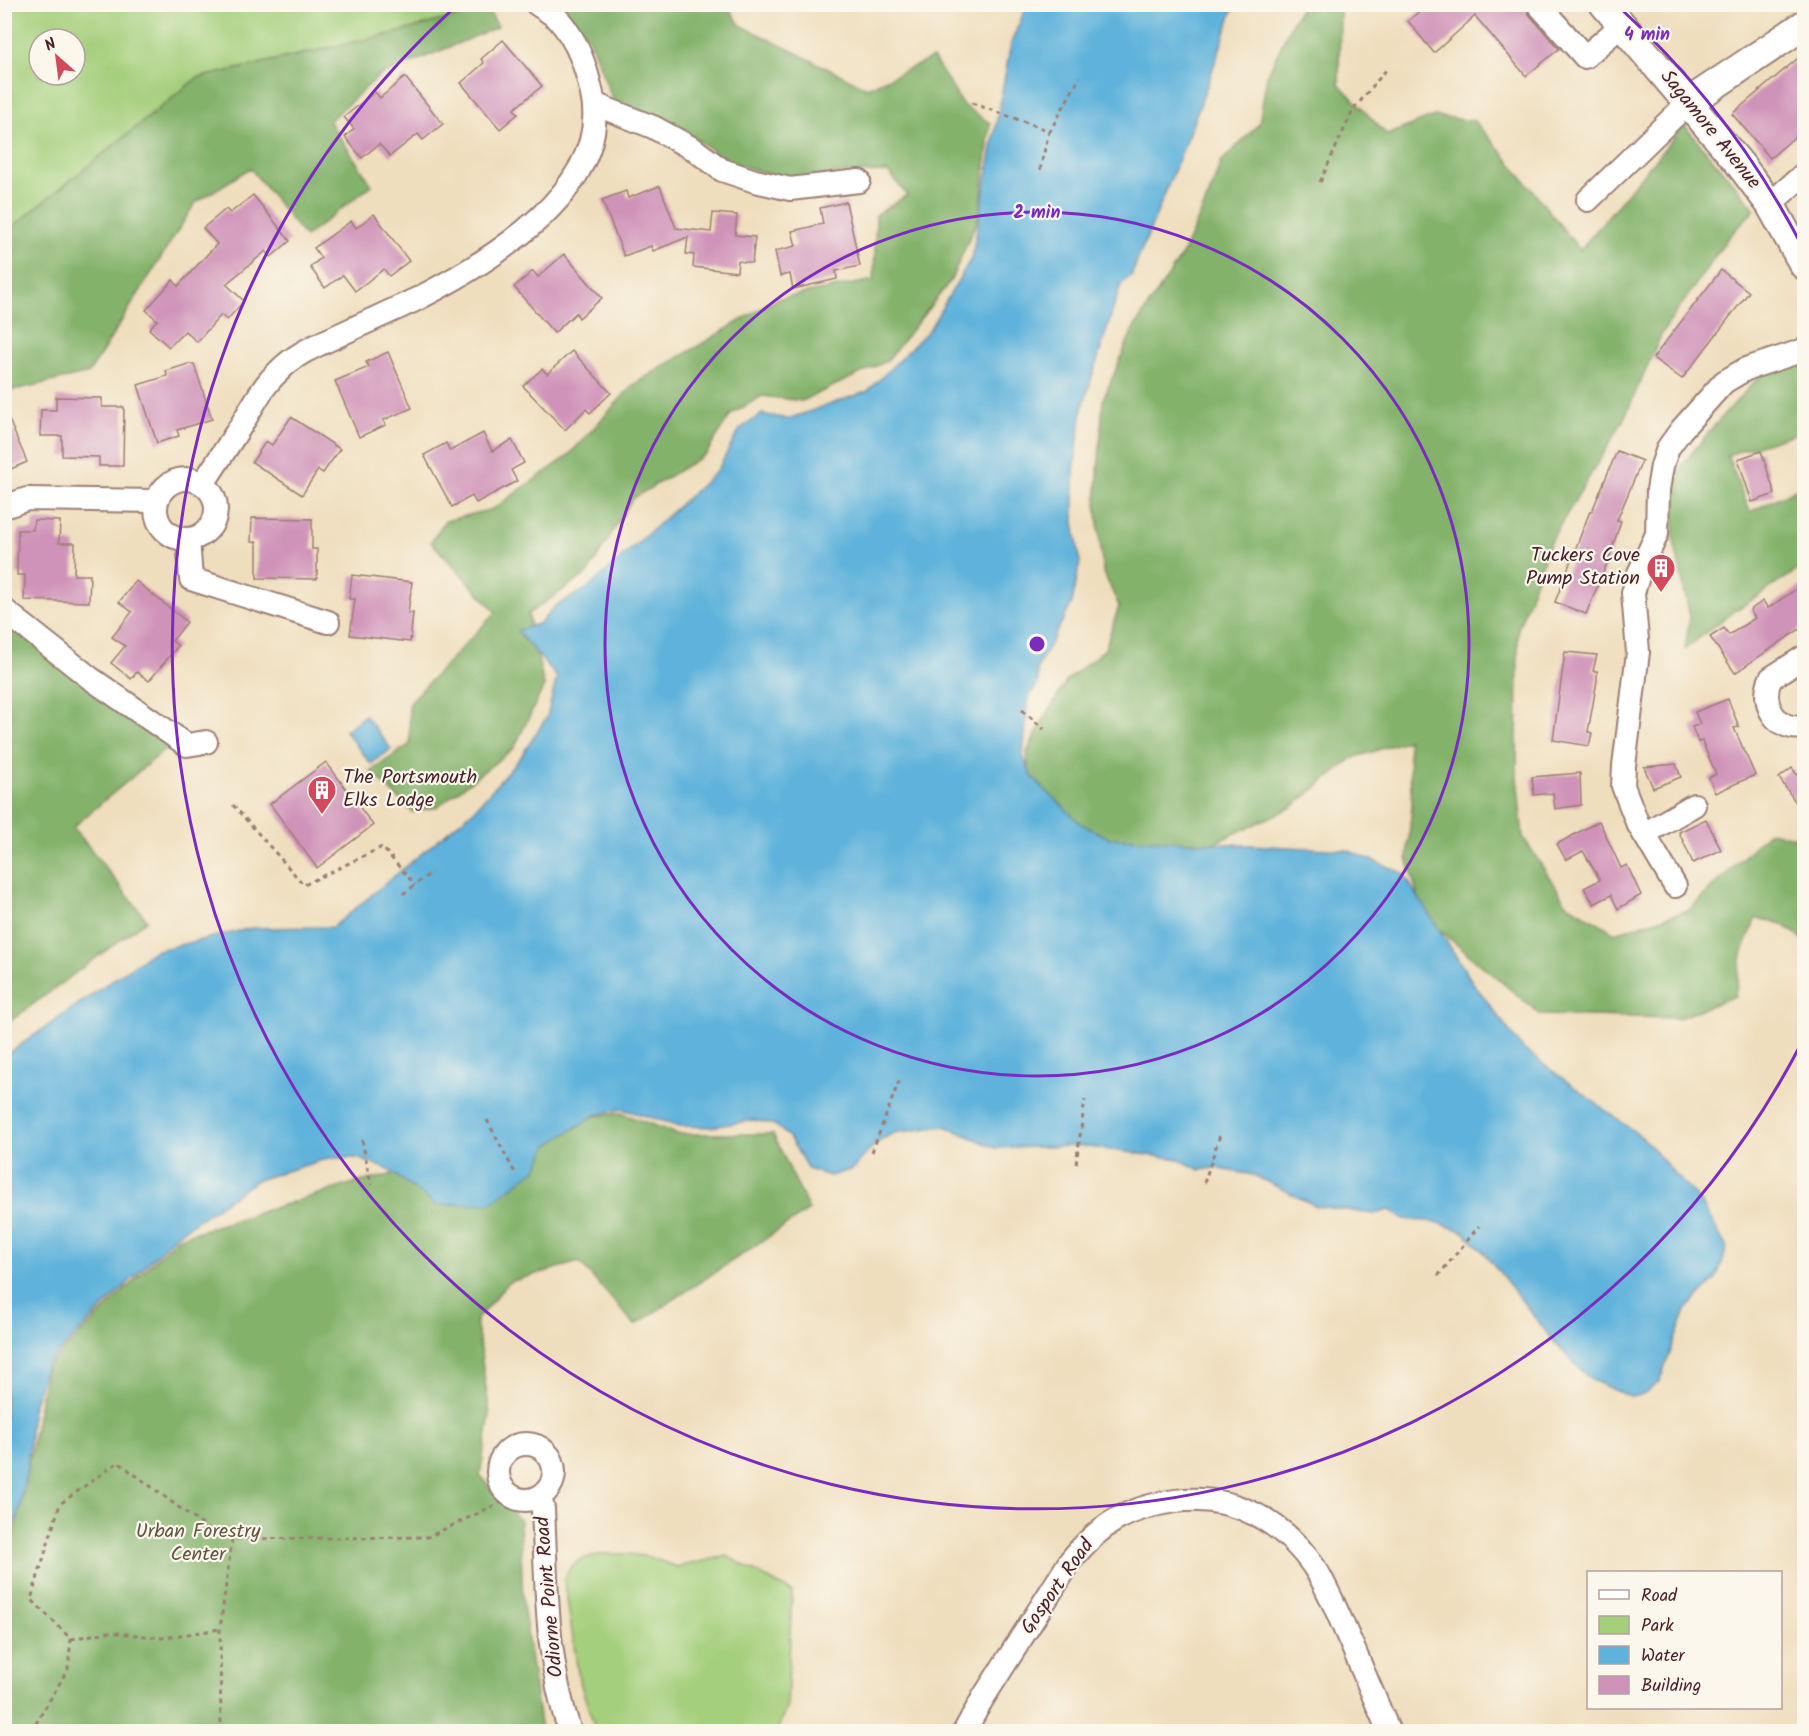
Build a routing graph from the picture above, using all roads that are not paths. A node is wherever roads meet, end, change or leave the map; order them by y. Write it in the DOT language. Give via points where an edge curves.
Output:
graph roads {
  1 [pos="537,4"];
  2 [pos="1538,4"];
  3 [pos="1613,15"];
  4 [pos="1804,25"];
  5 [pos="1689,102"];
  6 [pos="594,104"];
  7 [pos="1804,174"];
  8 [pos="859,180"];
  9 [pos="1588,200"];
  10 [pos="1770,204"];
  11 [pos="1804,265"];
  12 [pos="1804,350"];
  13 [pos="203,483"];
  14 [pos="156,501"];
  15 [pos="4,507"];
  16 [pos="188,539"];
  17 [pos="4,610"];
  18 [pos="328,622"];
  19 [pos="1804,657"];
  20 [pos="1804,727"];
  21 [pos="206,742"];
  22 [pos="1694,805"];
  23 [pos="1644,834"];
  24 [pos="1675,886"];
  25 [pos="540,1497"];
  26 [pos="570,1731"];
  27 [pos="964,1731"];
  28 [pos="1389,1731"];
  1 -- 6 [label="street" via="558,19 575,42 585,64"];
  2 -- 3 [label="street" via="1585,57"];
  3 -- 5 [label="main road, Sagamore Avenue"];
  4 -- 5 [label="main road"];
  5 -- 9 [label="street"];
  5 -- 10 [label="main road, Sagamore Avenue"];
  6 -- 8 [label="street" via="653,127 722,170 755,181 790,189"];
  6 -- 13 [label="street" via="593,132 575,178 541,217 494,255 419,298 305,351 279,370"];
  7 -- 10 [label="street"];
  10 -- 11 [label="main road, Sagamore Avenue"];
  12 -- 23 [label="street" via="1746,369 1724,382 1681,430 1668,448 1662,466 1657,534 1632,593 1638,652 1623,786"];
  13 -- 14 [label="street" via="179,479 168,484"];
  13 -- 16 [label="street" via="213,497 216,515 201,536"];
  14 -- 15 [label="street" via="27,499"];
  14 -- 16 [label="street" via="155,512 164,531 175,538"];
  16 -- 18 [label="street" via="191,579"];
  17 -- 21 [label="street" via="90,678 187,745"];
  19 -- 20 [label="street" via="1771,678 1767,698 1779,722"];
  22 -- 23 [label="street"];
  23 -- 24 [label="street"];
  25 -- 25 [label="street, Odiorne Point Road" via="555,1476 545,1451 529,1444 511,1448 498,1473 505,1491 521,1500"];
  25 -- 26 [label="street, Odiorne Point Road" via="550,1648"];
  27 -- 28 [label="street, Gosport Road" via="1083,1545 1124,1515 1143,1507 1190,1499 1212,1500 1252,1512 1266,1519 1304,1553 1332,1600"];
}
